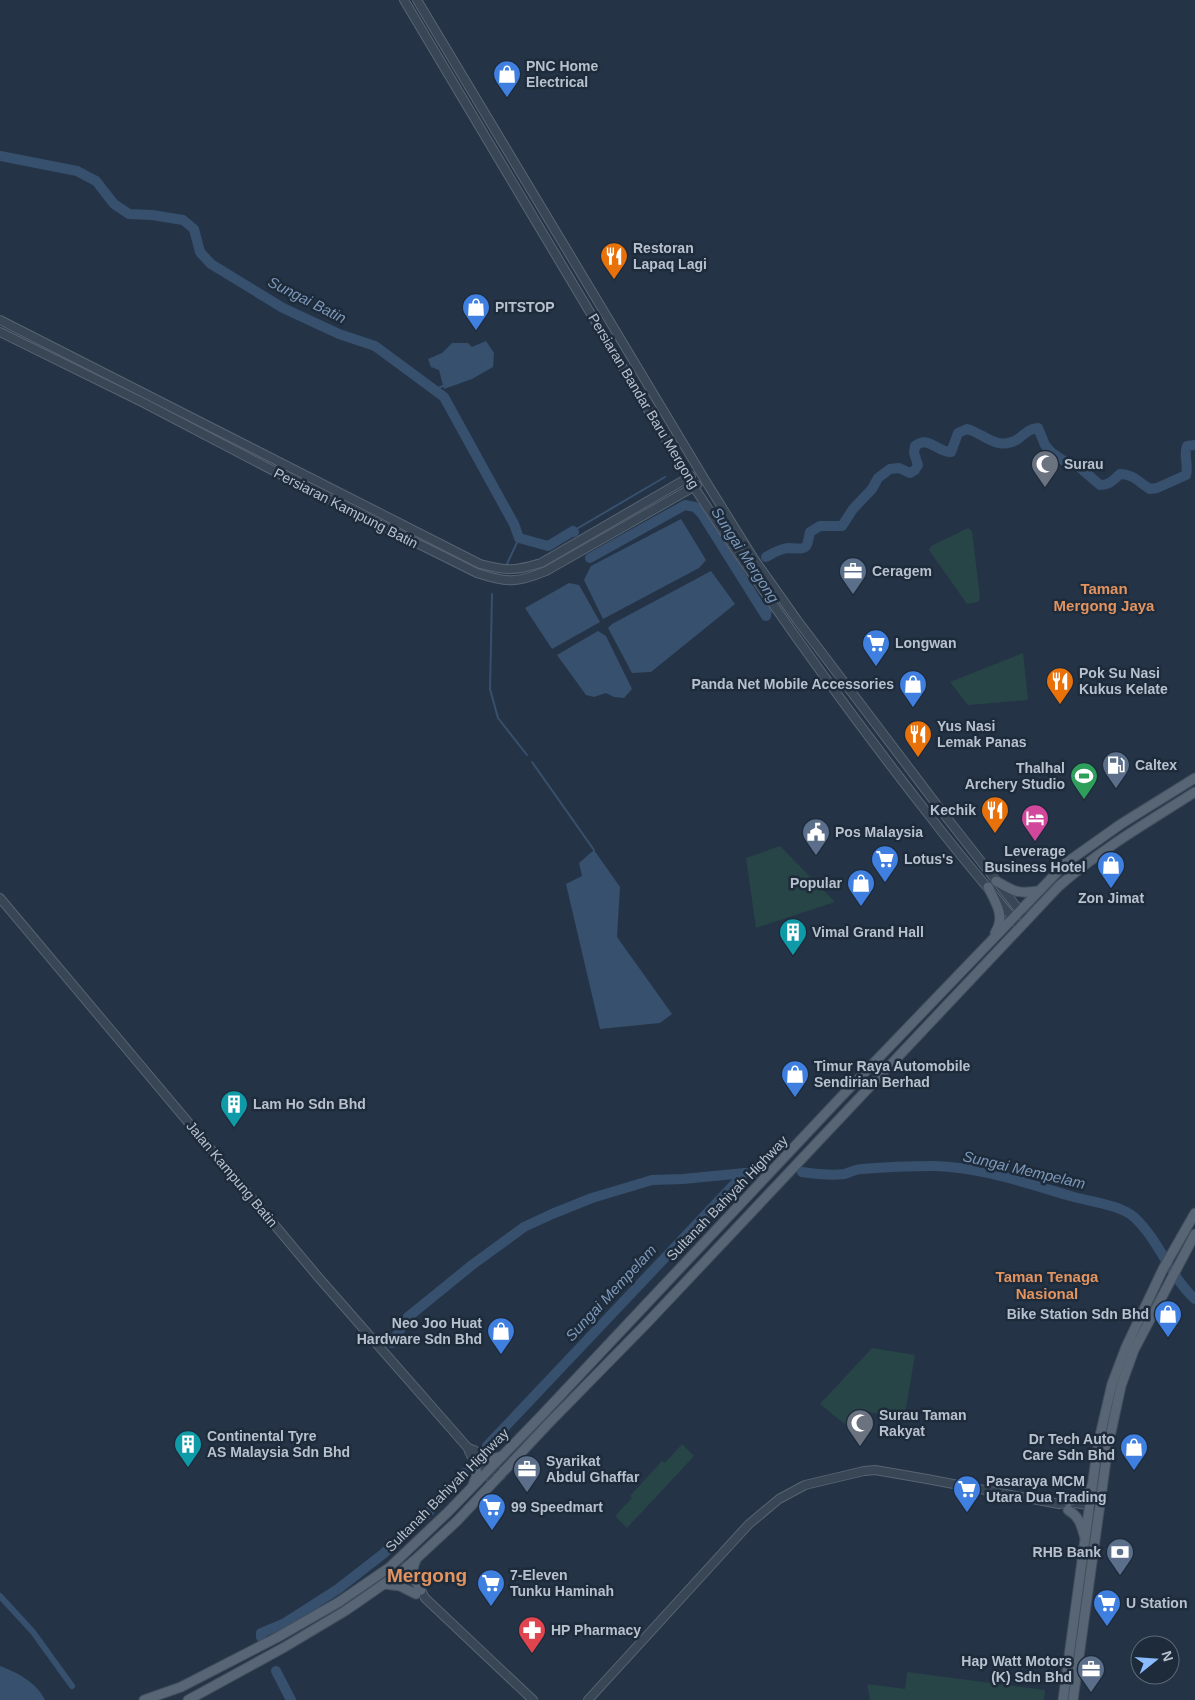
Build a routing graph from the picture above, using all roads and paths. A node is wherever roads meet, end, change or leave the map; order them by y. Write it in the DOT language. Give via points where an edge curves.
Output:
graph roads {
  1 [pos="404,0"];
  2 [pos="417,0"];
  3 [pos="0,320"];
  4 [pos="0,332"];
  5 [pos="700,471"];
  6 [pos="689,477"];
  7 [pos="705,480"];
  8 [pos="694,487"];
  9 [pos="1195,778"];
  10 [pos="1195,792"];
  11 [pos="996,881"];
  12 [pos="988,887"];
  13 [pos="1039,891"];
  14 [pos="0,898"];
  15 [pos="1017,915"];
  16 [pos="1027,920"];
  17 [pos="1020,927"];
  18 [pos="988,944"];
  19 [pos="1195,1213"];
  20 [pos="1195,1234"];
  21 [pos="668,1280"];
  22 [pos="678,1290"];
  23 [pos="504,1454"];
  24 [pos="478,1459"];
  25 [pos="489,1469"];
  26 [pos="498,1478"];
  27 [pos="1092,1485"];
  28 [pos="472,1487"];
  29 [pos="1065,1505"];
  30 [pos="1089,1510"];
  31 [pos="1100,1511"];
  32 [pos="1086,1540"];
  33 [pos="416,1559"];
  34 [pos="392,1564"];
  35 [pos="400,1573"];
  36 [pos="384,1584"];
  37 [pos="420,1594"];
  38 [pos="144,1700"];
  39 [pos="188,1700"];
  40 [pos="533,1700"];
  41 [pos="588,1700"];
  42 [pos="1063,1700"];
  43 [pos="1073,1700"];
  1 -- 6 [label="street, Persiaran Bandar Baru Mergong"];
  2 -- 5 [label="street, Persiaran Bandar Baru Mergong"];
  3 -- 6 [label="street, Persiaran Kampung Batin" via="480,564 496,568 514,570 542,563"];
  4 -- 8 [label="street, Persiaran Kampung Batin" via="314,492 494,579 514,581 546,571"];
  5 -- 6 [label="street, Persiaran Kampung Batin"];
  5 -- 7 [label="street, Persiaran Bandar Baru Mergong"];
  6 -- 8 [label="street, Persiaran Bandar Baru Mergong"];
  7 -- 8 [label="street, Persiaran Kampung Batin"];
  7 -- 11 [label="street, Persiaran Bandar Baru Mergong" via="754,559 798,620"];
  8 -- 12 [label="street, Persiaran Bandar Baru Mergong" via="794,634 931,818"];
  9 -- 13 [label="main road, Sultanah Bahiyah Highway" via="1088,847 1066,863"];
  10 -- 16 [label="main road, Sultanah Bahiyah Highway" via="1088,861"];
  11 -- 13 [label="main road" via="1023,894"];
  11 -- 15 [label="street, Persiaran Bandar Baru Mergong"];
  12 -- 15 [label="street, Persiaran Bandar Baru Mergong"];
  12 -- 18 [label="main road" via="1001,918"];
  13 -- 15 [label="main road, Sultanah Bahiyah Highway"];
  14 -- 24 [label="street, Jalan Kampung Batin" via="319,1278 468,1448 474,1450"];
  15 -- 16 [label="street, Persiaran Bandar Baru Mergong"];
  15 -- 17 [label="street, Persiaran Bandar Baru Mergong"];
  15 -- 18 [label="main road, Sultanah Bahiyah Highway"];
  16 -- 17 [label="main road, Sultanah Bahiyah Highway"];
  17 -- 22 [label="main road, Sultanah Bahiyah Highway"];
  18 -- 21 [label="main road, Sultanah Bahiyah Highway"];
  19 -- 27 [label="main road" via="1163,1269 1126,1347 1100,1429"];
  20 -- 31 [label="main road" via="1134,1350 1121,1386 1110,1430"];
  21 -- 22 [label="main road"];
  21 -- 23 [label="main road, Sultanah Bahiyah Highway"];
  22 -- 26 [label="main road, Sultanah Bahiyah Highway"];
  23 -- 24 [label="main road" via="499,1458"];
  23 -- 25 [label="main road, Sultanah Bahiyah Highway"];
  24 -- 25 [label="street, Jalan Kampung Batin"];
  24 -- 28 [label="main road"];
  25 -- 26 [label="street, Jalan Kampung Batin"];
  25 -- 28 [label="main road, Sultanah Bahiyah Highway"];
  26 -- 33 [label="main road, Sultanah Bahiyah Highway"];
  27 -- 29 [label="main road" via="1084,1496"];
  27 -- 30 [label="main road"];
  28 -- 34 [label="main road, Sultanah Bahiyah Highway"];
  29 -- 30 [label="street"];
  29 -- 32 [label="main road" via="1082,1524"];
  29 -- 41 [label="street" via="875,1470 805,1485 779,1499 749,1524"];
  30 -- 31 [label="main road"];
  30 -- 32 [label="main road"];
  31 -- 43 [label="main road"];
  32 -- 42 [label="main road"];
  33 -- 35 [label="main road, Sultanah Bahiyah Highway"];
  33 -- 37 [label="main road" via="412,1572"];
  34 -- 35 [label="street"];
  34 -- 38 [label="main road, Sultanah Bahiyah Highway" via="339,1602 278,1637 181,1687"];
  35 -- 36 [label="main road, Sultanah Bahiyah Highway"];
  35 -- 37 [label="street"];
  36 -- 37 [label="main road"];
  36 -- 39 [label="main road, Sultanah Bahiyah Highway" via="283,1648"];
  37 -- 40 [label="street"];
}
